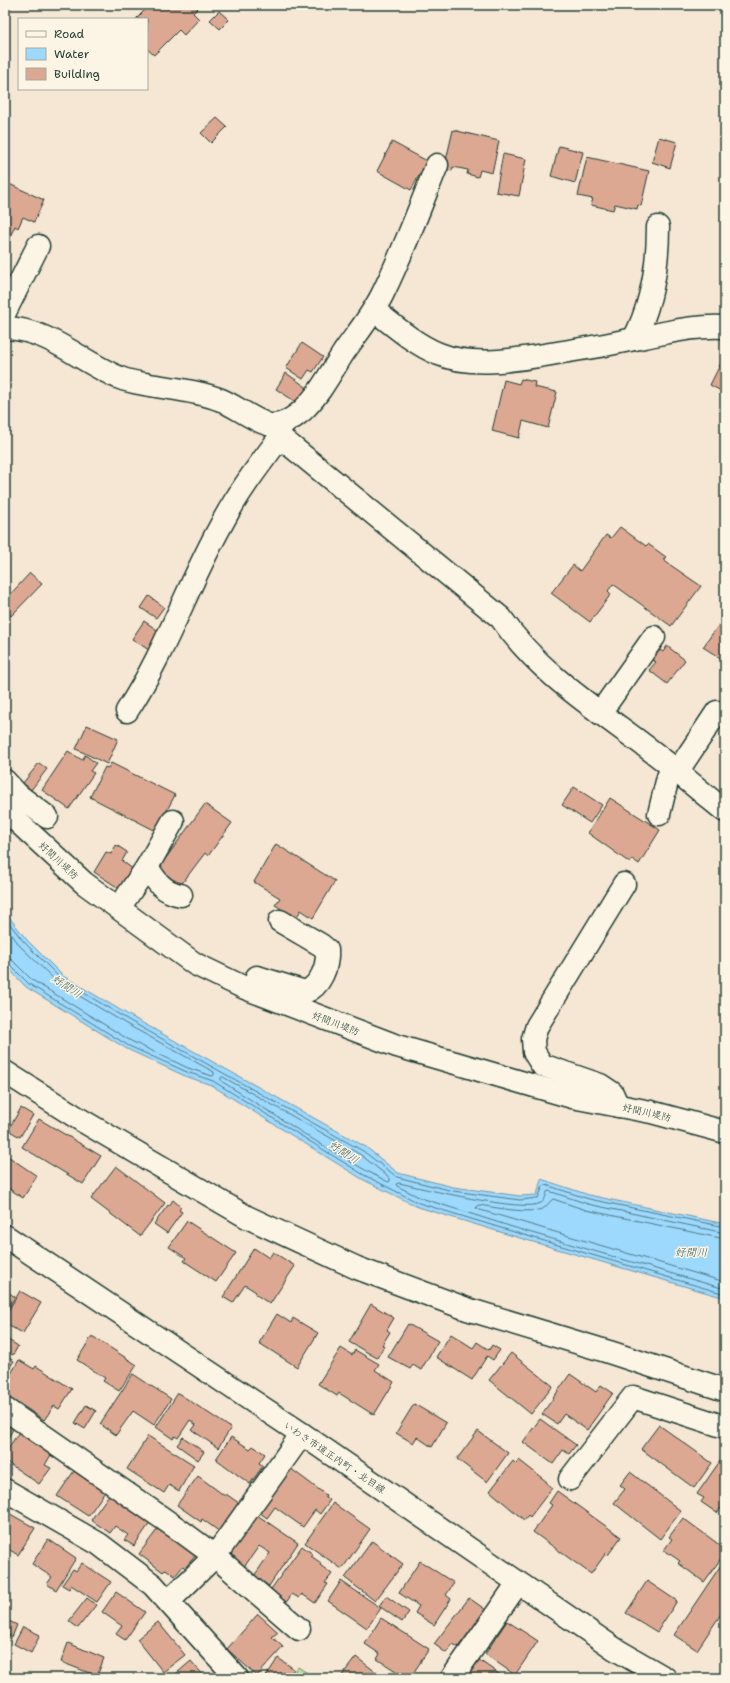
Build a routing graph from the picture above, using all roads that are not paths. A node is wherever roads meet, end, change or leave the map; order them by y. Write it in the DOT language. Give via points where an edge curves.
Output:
graph roads {
  1 [pos="437,165"];
  2 [pos="658,227"];
  3 [pos="38,246"];
  4 [pos="374,310"];
  5 [pos="5,312"];
  6 [pos="725,327"];
  7 [pos="5,328"];
  8 [pos="634,339"];
  9 [pos="278,430"];
  10 [pos="654,637"];
  11 [pos="127,711"];
  12 [pos="717,712"];
  13 [pos="600,713"];
  14 [pos="677,772"];
  15 [pos="5,781"];
  16 [pos="5,801"];
  17 [pos="725,811"];
  18 [pos="659,814"];
  19 [pos="47,817"];
  20 [pos="173,821"];
  21 [pos="147,867"];
  22 [pos="624,884"];
  23 [pos="180,895"];
  24 [pos="119,908"];
  25 [pos="280,921"];
  26 [pos="213,972"];
  27 [pos="5,1072"];
  28 [pos="618,1106"];
  29 [pos="725,1132"];
  30 [pos="5,1236"];
  31 [pos="725,1390"];
  32 [pos="5,1409"];
  33 [pos="725,1427"];
  34 [pos="302,1434"];
  35 [pos="570,1479"];
  36 [pos="5,1490"];
  37 [pos="215,1556"];
  38 [pos="518,1583"];
  39 [pos="169,1601"];
  40 [pos="298,1629"];
  41 [pos="237,1678"];
  42 [pos="452,1678"];
  43 [pos="665,1678"];
  1 -- 4 [label="street"];
  2 -- 8 [label="street" via="649,303"];
  3 -- 5 [label="street"];
  4 -- 8 [label="street" via="424,346 457,360 527,358"];
  4 -- 9 [label="street" via="314,399"];
  6 -- 8 [label="street" via="687,329"];
  7 -- 9 [label="street" via="24,329 36,333 109,373 129,381 207,395 231,404"];
  9 -- 11 [label="street" via="229,510 150,672"];
  9 -- 13 [label="street" via="501,618 537,661"];
  10 -- 13 [label="street"];
  12 -- 14 [label="street"];
  13 -- 14 [label="street"];
  14 -- 17 [label="street"];
  14 -- 18 [label="street" via="668,777"];
  15 -- 19 [label="street" via="18,795"];
  16 -- 24 [label="street, 好間川堤防" via="18,822 84,883"];
  20 -- 21 [label="street"];
  21 -- 23 [label="street" via="170,893"];
  21 -- 24 [label="street"];
  22 -- 28 [label="street" via="537,1026 533,1039 534,1052 542,1065 600,1085 612,1093"];
  24 -- 26 [label="street, 好間川堤防" via="196,964"];
  25 -- 26 [label="street" via="327,950 328,960 318,984 312,990 305,992 243,973 226,970"];
  26 -- 28 [label="street, 好間川堤防" via="245,988 397,1046 572,1097"];
  27 -- 31 [label="street" via="81,1120 247,1217 357,1268 467,1309"];
  28 -- 29 [label="street, 好間川堤防" via="652,1112"];
  30 -- 34 [label="street, いわき市道正内町・北目線"];
  32 -- 37 [label="street"];
  33 -- 35 [label="street" via="633,1397"];
  34 -- 37 [label="street"];
  34 -- 38 [label="street, いわき市道正内町・北目線"];
  36 -- 39 [label="street" via="99,1544 153,1585"];
  37 -- 39 [label="street"];
  37 -- 40 [label="street"];
  38 -- 42 [label="street"];
  38 -- 43 [label="street, いわき市道正内町・北目線" via="615,1649"];
  39 -- 41 [label="street"];
}
